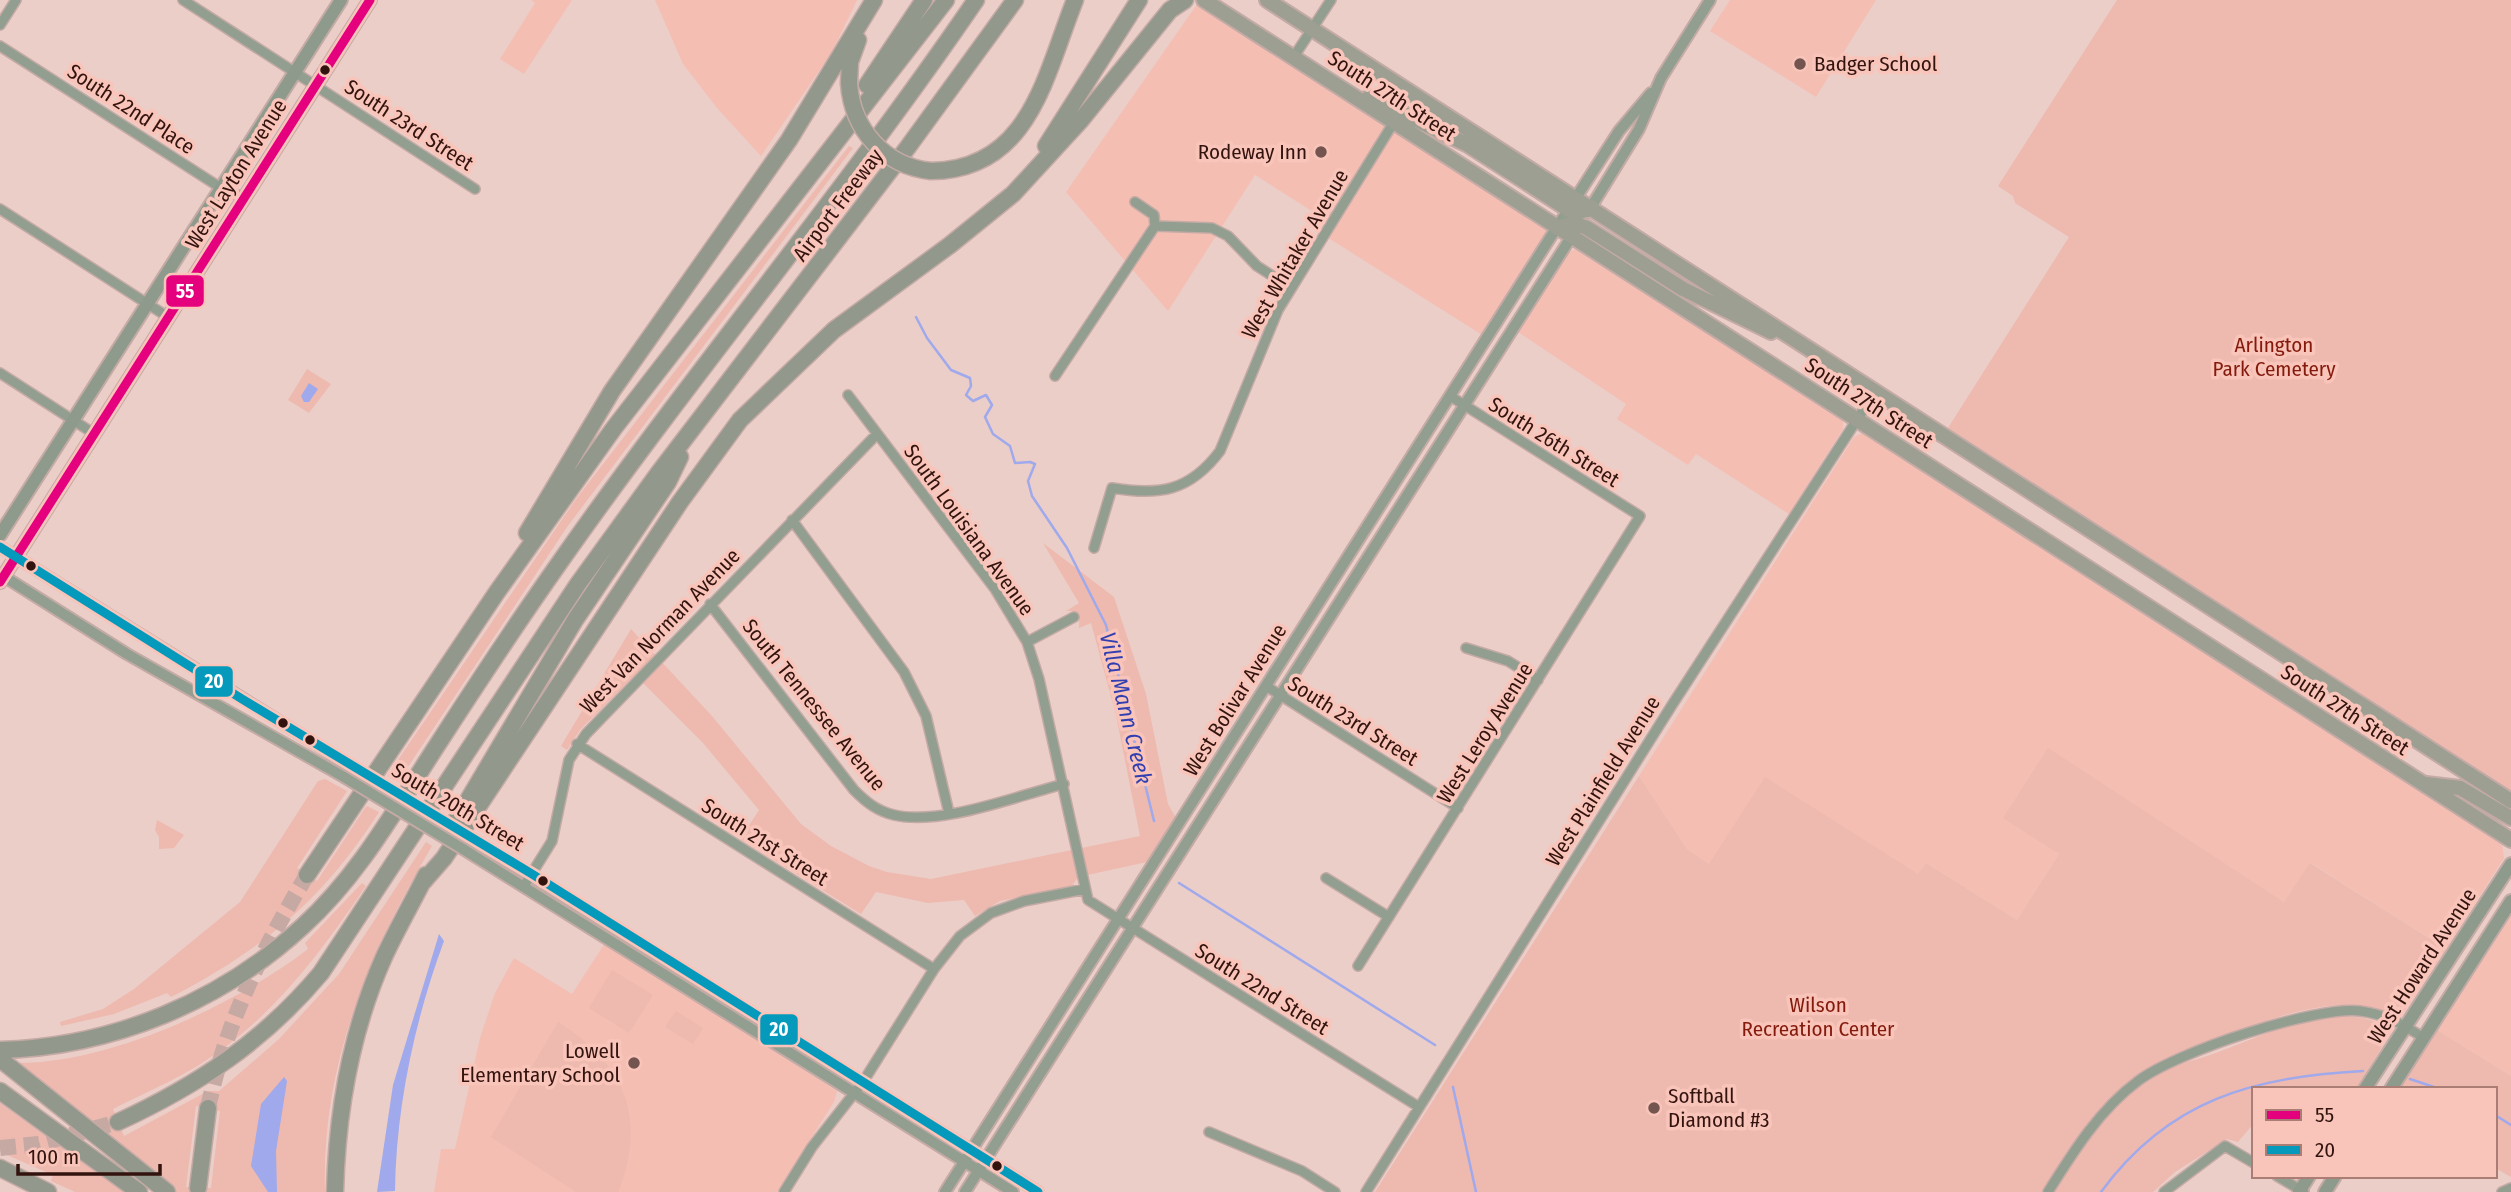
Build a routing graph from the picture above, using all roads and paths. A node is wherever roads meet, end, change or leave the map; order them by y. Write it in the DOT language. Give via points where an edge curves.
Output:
graph roads {
  1 [pos="16,0"];
  2 [pos="183,0"];
  3 [pos="341,0"];
  4 [pos="370,0"];
  5 [pos="924,0"];
  6 [pos="946,0"];
  7 [pos="976,0"];
  8 [pos="1014,0"];
  9 [pos="1075,0"];
  10 [pos="1139,0"];
  11 [pos="1185,0"];
  12 [pos="1204,0"];
  13 [pos="1267,0"];
  14 [pos="1331,0"];
  15 [pos="1710,0"];
  16 [pos="874,1"];
  17 [pos="0,25"];
  18 [pos="1312,30"];
  19 [pos="0,46"];
  20 [pos="1293,58"];
  21 [pos="295,72"];
  22 [pos="1320,75"];
  23 [pos="316,85"];
  24 [pos="1657,87"];
  25 [pos="1394,122"];
  26 [pos="221,188"];
  27 [pos="475,189"];
  28 [pos="797,192"];
  29 [pos="1013,194"];
  30 [pos="245,198"];
  31 [pos="1135,202"];
  32 [pos="1573,204"];
  33 [pos="1592,207"];
  34 [pos="0,209"];
  35 [pos="1580,225"];
  36 [pos="1155,226"];
  37 [pos="1557,228"];
  38 [pos="1571,237"];
  39 [pos="1291,288"];
  40 [pos="1517,290"];
  41 [pos="1532,299"];
  42 [pos="147,304"];
  43 [pos="168,317"];
  44 [pos="1820,356"];
  45 [pos="0,373"];
  46 [pos="1055,376"];
  47 [pos="1874,392"];
  48 [pos="848,395"];
  49 [pos="1450,397"];
  50 [pos="1464,406"];
  51 [pos="1856,419"];
  52 [pos="73,421"];
  53 [pos="93,433"];
  54 [pos="691,434"];
  55 [pos="877,434"];
  56 [pos="1640,516"];
  57 [pos="792,520"];
  58 [pos="0,535"];
  59 [pos="1359,540"];
  60 [pos="0,547"];
  61 [pos="1094,548"];
  62 [pos="1374,549"];
  63 [pos="16,557"];
  64 [pos="1,577"];
  65 [pos="497,592"];
  66 [pos="710,604"];
  67 [pos="1074,617"];
  68 [pos="1027,642"];
  69 [pos="1466,648"];
  70 [pos="1538,680"];
  71 [pos="1266,687"];
  72 [pos="1281,696"];
  73 [pos="290,727"];
  74 [pos="282,741"];
  75 [pos="578,744"];
  76 [pos="2421,783"];
  77 [pos="1063,785"];
  78 [pos="2511,801"];
  79 [pos="1458,808"];
  80 [pos="949,813"];
  81 [pos="2511,818"];
  82 [pos="2511,841"];
  83 [pos="2511,864"];
  84 [pos="306,874"];
  85 [pos="532,874"];
  86 [pos="1326,878"];
  87 [pos="423,882"];
  88 [pos="524,886"];
  89 [pos="1085,889"];
  90 [pos="1088,900"];
  91 [pos="2511,901"];
  92 [pos="1389,917"];
  93 [pos="1119,919"];
  94 [pos="1132,928"];
  95 [pos="1358,967"];
  96 [pos="934,969"];
  97 [pos="2406,1027"];
  98 [pos="2424,1038"];
  99 [pos="0,1050"];
  100 [pos="6,1064"];
  101 [pos="863,1082"];
  102 [pos="2366,1087"];
  103 [pos="2392,1087"];
  104 [pos="0,1091"];
  105 [pos="854,1092"];
  106 [pos="1419,1107"];
  107 [pos="208,1108"];
  108 [pos="118,1122"];
  109 [pos="1209,1132"];
  110 [pos="971,1150"];
  111 [pos="986,1159"];
  112 [pos="964,1161"];
  113 [pos="2252,1162"];
  114 [pos="0,1168"];
  115 [pos="979,1170"];
  116 [pos="2280,1178"];
  117 [pos="198,1188"];
  118 [pos="2301,1191"];
  119 [pos="48,1192"];
  120 [pos="139,1192"];
  121 [pos="167,1192"];
  122 [pos="335,1192"];
  123 [pos="784,1192"];
  124 [pos="945,1192"];
  125 [pos="965,1192"];
  126 [pos="1013,1192"];
  127 [pos="1038,1192"];
  128 [pos="1335,1192"];
  129 [pos="1366,1192"];
  130 [pos="2048,1192"];
  131 [pos="2164,1192"];
  1 -- 17 [label="street"];
  2 -- 21 [label="street, South 23rd Street"];
  3 -- 21 [label="main road, West Layton Avenue"];
  4 -- 23 [label="main road, West Layton Avenue"];
  5 -- 28 [label="highway" via="812,159"];
  6 -- 28 [label="highway"];
  7 -- 99 [label="highway" via="608,493 504,642 368,854 327,903 238,977 195,1002 153,1020 66,1044"];
  8 -- 54 [label="highway, Airport Freeway"];
  9 -- 16 [label="highway, bridge" via="1028,116 1012,140 979,163 931,171 899,162 874,144 855,114 849,83 852,53"];
  10 -- 29 [label="highway"];
  11 -- 29 [label="highway" via="1170,10 1081,120"];
  12 -- 20 [label="main road, South 27th Street"];
  13 -- 18 [label="main road, South 27th Street"];
  14 -- 18 [label="street"];
  15 -- 24 [label="street"];
  16 -- 65 [label="highway" via="789,140 607,399 496,579"];
  18 -- 20 [label="street"];
  18 -- 32 [label="main road, South 27th Street"];
  19 -- 26 [label="street, South 22nd Place"];
  20 -- 22 [label="main road, South 27th Street"];
  21 -- 23 [label="street, South 23rd Street"];
  21 -- 26 [label="main road, West Layton Avenue"];
  22 -- 25 [label="main road, South 27th Street"];
  22 -- 32 [label="main road" via="1459,140"];
  23 -- 27 [label="street, South 23rd Street"];
  23 -- 30 [label="main road, West Layton Avenue"];
  24 -- 32 [label="street, West Bolivar Avenue" via="1619,131"];
  24 -- 33 [label="street, West Bolivar Avenue" via="1639,130"];
  25 -- 37 [label="main road, South 27th Street"];
  25 -- 39 [label="street, West Whitaker Avenue"];
  26 -- 30 [label="street, South 22nd Place"];
  26 -- 42 [label="main road, West Layton Avenue"];
  28 -- 65 [label="highway" via="614,428"];
  29 -- 87 [label="highway" via="834,330 740,420 680,502 444,858"];
  30 -- 43 [label="main road, West Layton Avenue"];
  31 -- 36 [label="street" via="1154,215"];
  32 -- 33 [label="main road" via="1580,212"];
  32 -- 37 [label="street, West Bolivar Avenue"];
  33 -- 35 [label="street, West Bolivar Avenue"];
  33 -- 44 [label="main road, South 27th Street"];
  34 -- 42 [label="street"];
  35 -- 37 [label="main road"];
  35 -- 38 [label="street, West Bolivar Avenue"];
  35 -- 44 [label="main road" via="1683,289"];
  36 -- 39 [label="street" via="1212,228"];
  36 -- 46 [label="street"];
  37 -- 38 [label="main road, South 27th Street"];
  37 -- 40 [label="street, West Bolivar Avenue"];
  38 -- 41 [label="street, West Bolivar Avenue"];
  38 -- 51 [label="main road, South 27th Street"];
  39 -- 61 [label="street, West Whitaker Avenue" via="1263,342 1231,431 1212,461 1167,491 1112,488"];
  40 -- 41 [label="street"];
  40 -- 49 [label="street, West Bolivar Avenue"];
  41 -- 50 [label="street, West Bolivar Avenue"];
  42 -- 43 [label="street"];
  42 -- 52 [label="main road, West Layton Avenue"];
  43 -- 53 [label="main road, West Layton Avenue"];
  44 -- 47 [label="main road, South 27th Street"];
  45 -- 52 [label="street"];
  47 -- 51 [label="street, West Plainfield Avenue"];
  47 -- 78 [label="main road, South 27th Street"];
  48 -- 55 [label="street, South Louisiana Avenue"];
  49 -- 50 [label="street, South 26th Street"];
  49 -- 59 [label="street, West Bolivar Avenue"];
  50 -- 56 [label="street, South 26th Street"];
  50 -- 62 [label="street, West Bolivar Avenue"];
  51 -- 76 [label="main road, South 27th Street"];
  51 -- 106 [label="street, West Plainfield Avenue"];
  52 -- 53 [label="street"];
  52 -- 58 [label="main road, West Layton Avenue"];
  53 -- 63 [label="main road, West Layton Avenue"];
  54 -- 87 [label="highway" via="668,482 540,677"];
  54 -- 108 [label="highway" via="535,645 321,973 243,1051 178,1093"];
  55 -- 57 [label="street, West Van Norman Avenue"];
  55 -- 68 [label="street, South Louisiana Avenue" via="982,571"];
  56 -- 70 [label="street, West Leroy Avenue"];
  57 -- 66 [label="street, West Van Norman Avenue"];
  57 -- 80 [label="street" via="904,672 926,716"];
  59 -- 62 [label="street"];
  59 -- 71 [label="street, West Bolivar Avenue"];
  60 -- 63 [label="street, South 20th Street"];
  62 -- 72 [label="street, West Bolivar Avenue"];
  63 -- 64 [label="main road, West Layton Avenue"];
  63 -- 73 [label="street, South 20th Street"];
  64 -- 74 [label="street, South 20th Street"];
  65 -- 84 [label="highway"];
  66 -- 75 [label="street, West Van Norman Avenue"];
  66 -- 80 [label="street, South Tennessee Avenue" via="871,806 913,817"];
  67 -- 68 [label="street"];
  68 -- 77 [label="street, South Louisiana Avenue"];
  69 -- 70 [label="street" via="1508,661"];
  70 -- 79 [label="street, West Leroy Avenue"];
  71 -- 72 [label="street, South 23rd Street"];
  71 -- 93 [label="street, West Bolivar Avenue"];
  72 -- 79 [label="street, South 23rd Street"];
  72 -- 94 [label="street, West Bolivar Avenue"];
  73 -- 74 [label="street"];
  73 -- 85 [label="street, South 20th Street, bridge"];
  74 -- 88 [label="street, South 20th Street, bridge"];
  75 -- 85 [label="street, West Van Norman Avenue" via="566,770 552,841"];
  75 -- 96 [label="street, South 21st Street"];
  76 -- 81 [label="main road" via="2460,789"];
  76 -- 82 [label="main road, South 27th Street"];
  77 -- 80 [label="street, South Tennessee Avenue"];
  77 -- 89 [label="street, South Louisiana Avenue"];
  79 -- 92 [label="street, West Leroy Avenue"];
  83 -- 97 [label="main road, West Howard Avenue"];
  85 -- 88 [label="street, West Van Norman Avenue"];
  85 -- 101 [label="street, South 20th Street"];
  86 -- 92 [label="street"];
  87 -- 122 [label="highway" via="383,959 355,1037 337,1146"];
  88 -- 105 [label="street, South 20th Street"];
  89 -- 90 [label="street, South Louisiana Avenue"];
  89 -- 96 [label="street" via="991,913 960,936"];
  90 -- 93 [label="street, South 22nd Street"];
  91 -- 98 [label="main road, West Howard Avenue"];
  92 -- 95 [label="street, West Leroy Avenue"];
  93 -- 94 [label="street, South 22nd Street"];
  93 -- 110 [label="street, West Bolivar Avenue"];
  94 -- 106 [label="street, South 22nd Street"];
  94 -- 111 [label="street, West Bolivar Avenue"];
  96 -- 101 [label="street"];
  97 -- 98 [label="street"];
  97 -- 102 [label="main road, West Howard Avenue"];
  97 -- 130 [label="street" via="2383,1015 2360,1011 2318,1013 2160,1068 2138,1081 2101,1117"];
  98 -- 103 [label="main road, West Howard Avenue"];
  100 -- 121 [label="highway"];
  101 -- 105 [label="street"];
  101 -- 110 [label="street, South 20th Street"];
  104 -- 120 [label="highway"];
  105 -- 112 [label="street, South 20th Street"];
  105 -- 123 [label="street"];
  106 -- 129 [label="street, West Plainfield Avenue"];
  107 -- 117 [label="highway"];
  109 -- 128 [label="street" via="1302,1171"];
  110 -- 111 [label="street, South 20th Street"];
  110 -- 112 [label="street, West Bolivar Avenue"];
  111 -- 115 [label="street, West Bolivar Avenue"];
  111 -- 127 [label="street, South 20th Street"];
  112 -- 115 [label="street, South 20th Street"];
  112 -- 124 [label="street, West Bolivar Avenue"];
  113 -- 131 [label="street" via="2225,1146"];
  114 -- 119 [label="highway"];
  115 -- 125 [label="street, West Bolivar Avenue"];
  115 -- 126 [label="street, South 20th Street"];
  116 -- 118 [label="street"];
}
